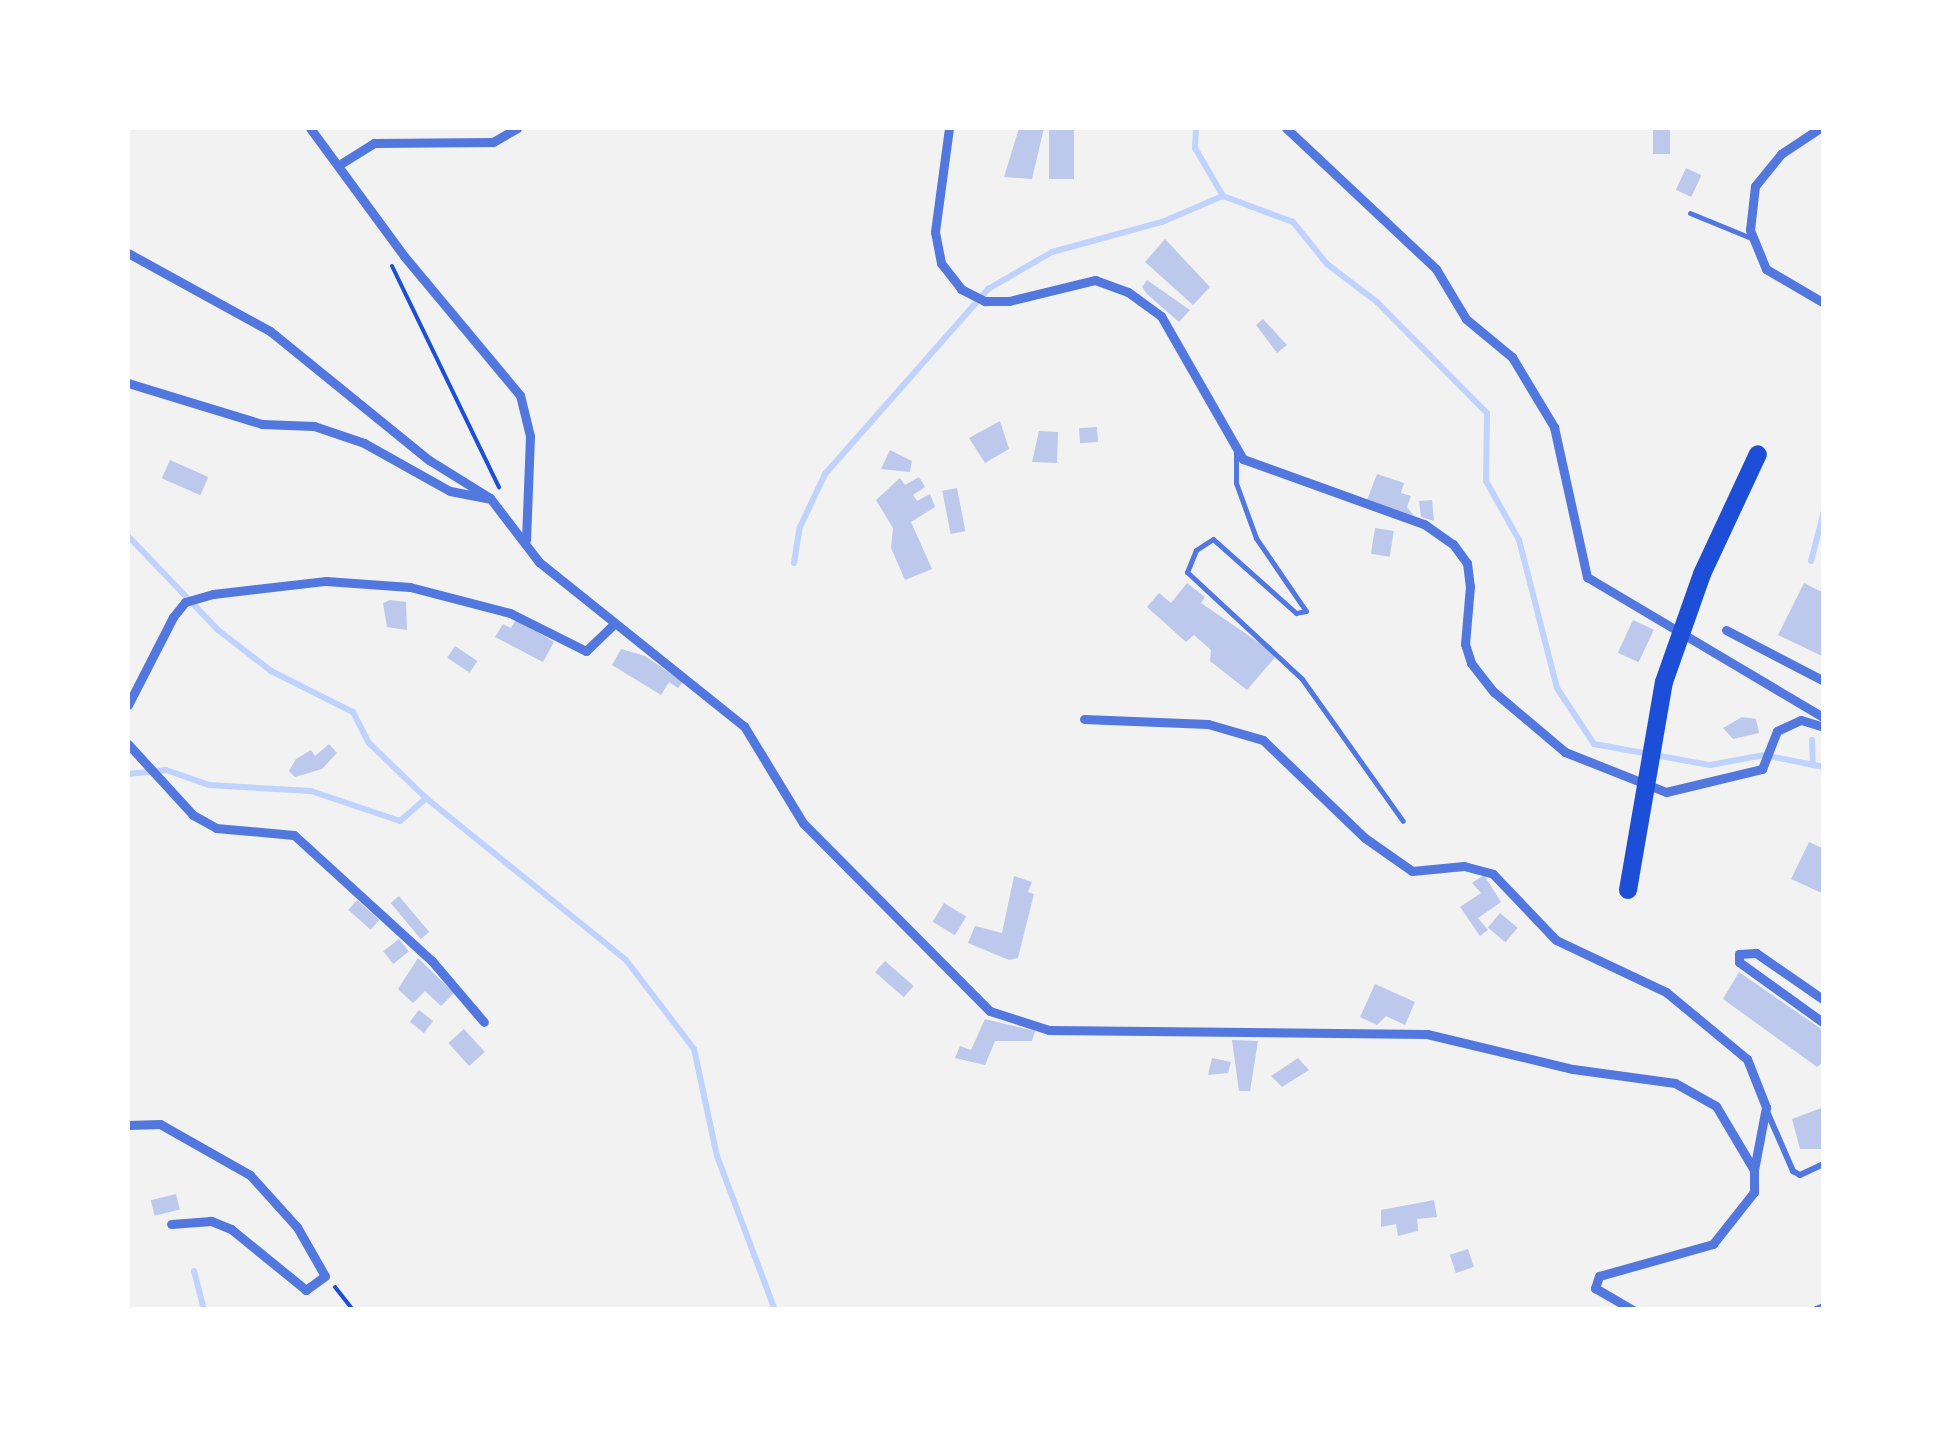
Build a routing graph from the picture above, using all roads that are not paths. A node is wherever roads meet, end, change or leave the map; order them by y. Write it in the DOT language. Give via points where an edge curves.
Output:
graph roads {
  1 [pos="310,128"];
  2 [pos="517,128"];
  3 [pos="950,128"];
  4 [pos="1286,128"];
  5 [pos="1820,128"];
  6 [pos="342,163"];
  7 [pos="1690,213"];
  8 [pos="1753,238"];
  9 [pos="128,254"];
  10 [pos="1824,303"];
  11 [pos="128,383"];
  12 [pos="1237,452"];
  13 [pos="1758,454"];
  14 [pos="490,498"];
  15 [pos="526,540"];
  16 [pos="613,625"];
  17 [pos="1726,630"];
  18 [pos="1824,682"];
  19 [pos="128,705"];
  20 [pos="1824,718"];
  21 [pos="1084,720"];
  22 [pos="1824,727"];
  23 [pos="128,744"];
  24 [pos="1403,820"];
  25 [pos="1628,890"];
  26 [pos="1824,1000"];
  27 [pos="484,1022"];
  28 [pos="1824,1023"];
  29 [pos="1766,1108"];
  30 [pos="128,1124"];
  31 [pos="1824,1164"];
  32 [pos="1754,1170"];
  33 [pos="171,1224"];
  34 [pos="1824,1307"];
  35 [pos="1633,1310"];
  36 [pos="1816,1310"];
  1 -- 6 [label="street"];
  2 -- 6 [label="street" via="493,142 374,143"];
  3 -- 12 [label="street" via="935,232 941,263 961,289 1009,301 1095,280 1128,292 1161,316"];
  4 -- 20 [label="street" via="1436,269 1466,319 1512,357 1554,427 1587,576"];
  5 -- 8 [label="street" via="1781,154 1754,186"];
  6 -- 15 [label="street" via="404,256 520,395 530,436"];
  7 -- 8 [label="lane"];
  8 -- 10 [label="street" via="1766,269"];
  9 -- 14 [label="street" via="270,331 428,460"];
  11 -- 14 [label="street" via="262,424 314,426 364,443 450,491"];
  12 -- 22 [label="street" via="1307,485 1424,524 1452,544 1470,586 1465,644 1471,663 1494,692 1580,761 1666,792 1714,786 1736,771 1762,769 1777,732 1800,720"];
  12 -- 24 [label="lane" via="1241,503 1306,611 1296,613 1213,539 1196,550 1188,572 1291,666"];
  13 -- 25 [label="highway" via="1702,574 1664,682"];
  14 -- 15 [label="street"];
  15 -- 16 [label="street" via="539,562"];
  16 -- 19 [label="street" via="586,651 510,613 410,587 326,581 213,594 185,602 173,617"];
  16 -- 32 [label="street" via="744,726 803,824 990,1011 1050,1030 1427,1034 1573,1069 1675,1083 1716,1106"];
  17 -- 18 [label="street"];
  21 -- 29 [label="street" via="1208,724 1263,740 1365,838 1412,871 1464,866 1493,874 1556,940 1666,992 1746,1059"];
  23 -- 27 [label="street" via="192,815 216,828 294,835 432,961"];
  26 -- 28 [label="street" via="1756,953 1739,954 1739,962"];
  29 -- 31 [label="street" via="1793,1172"];
  29 -- 32 [label="street"];
  30 -- 33 [label="street" via="160,1124 250,1175 297,1228 325,1276 306,1290 232,1229 210,1221"];
  32 -- 35 [label="street" via="1754,1192 1712,1244 1599,1276 1594,1288"];
  34 -- 36 [label="street"];
}
